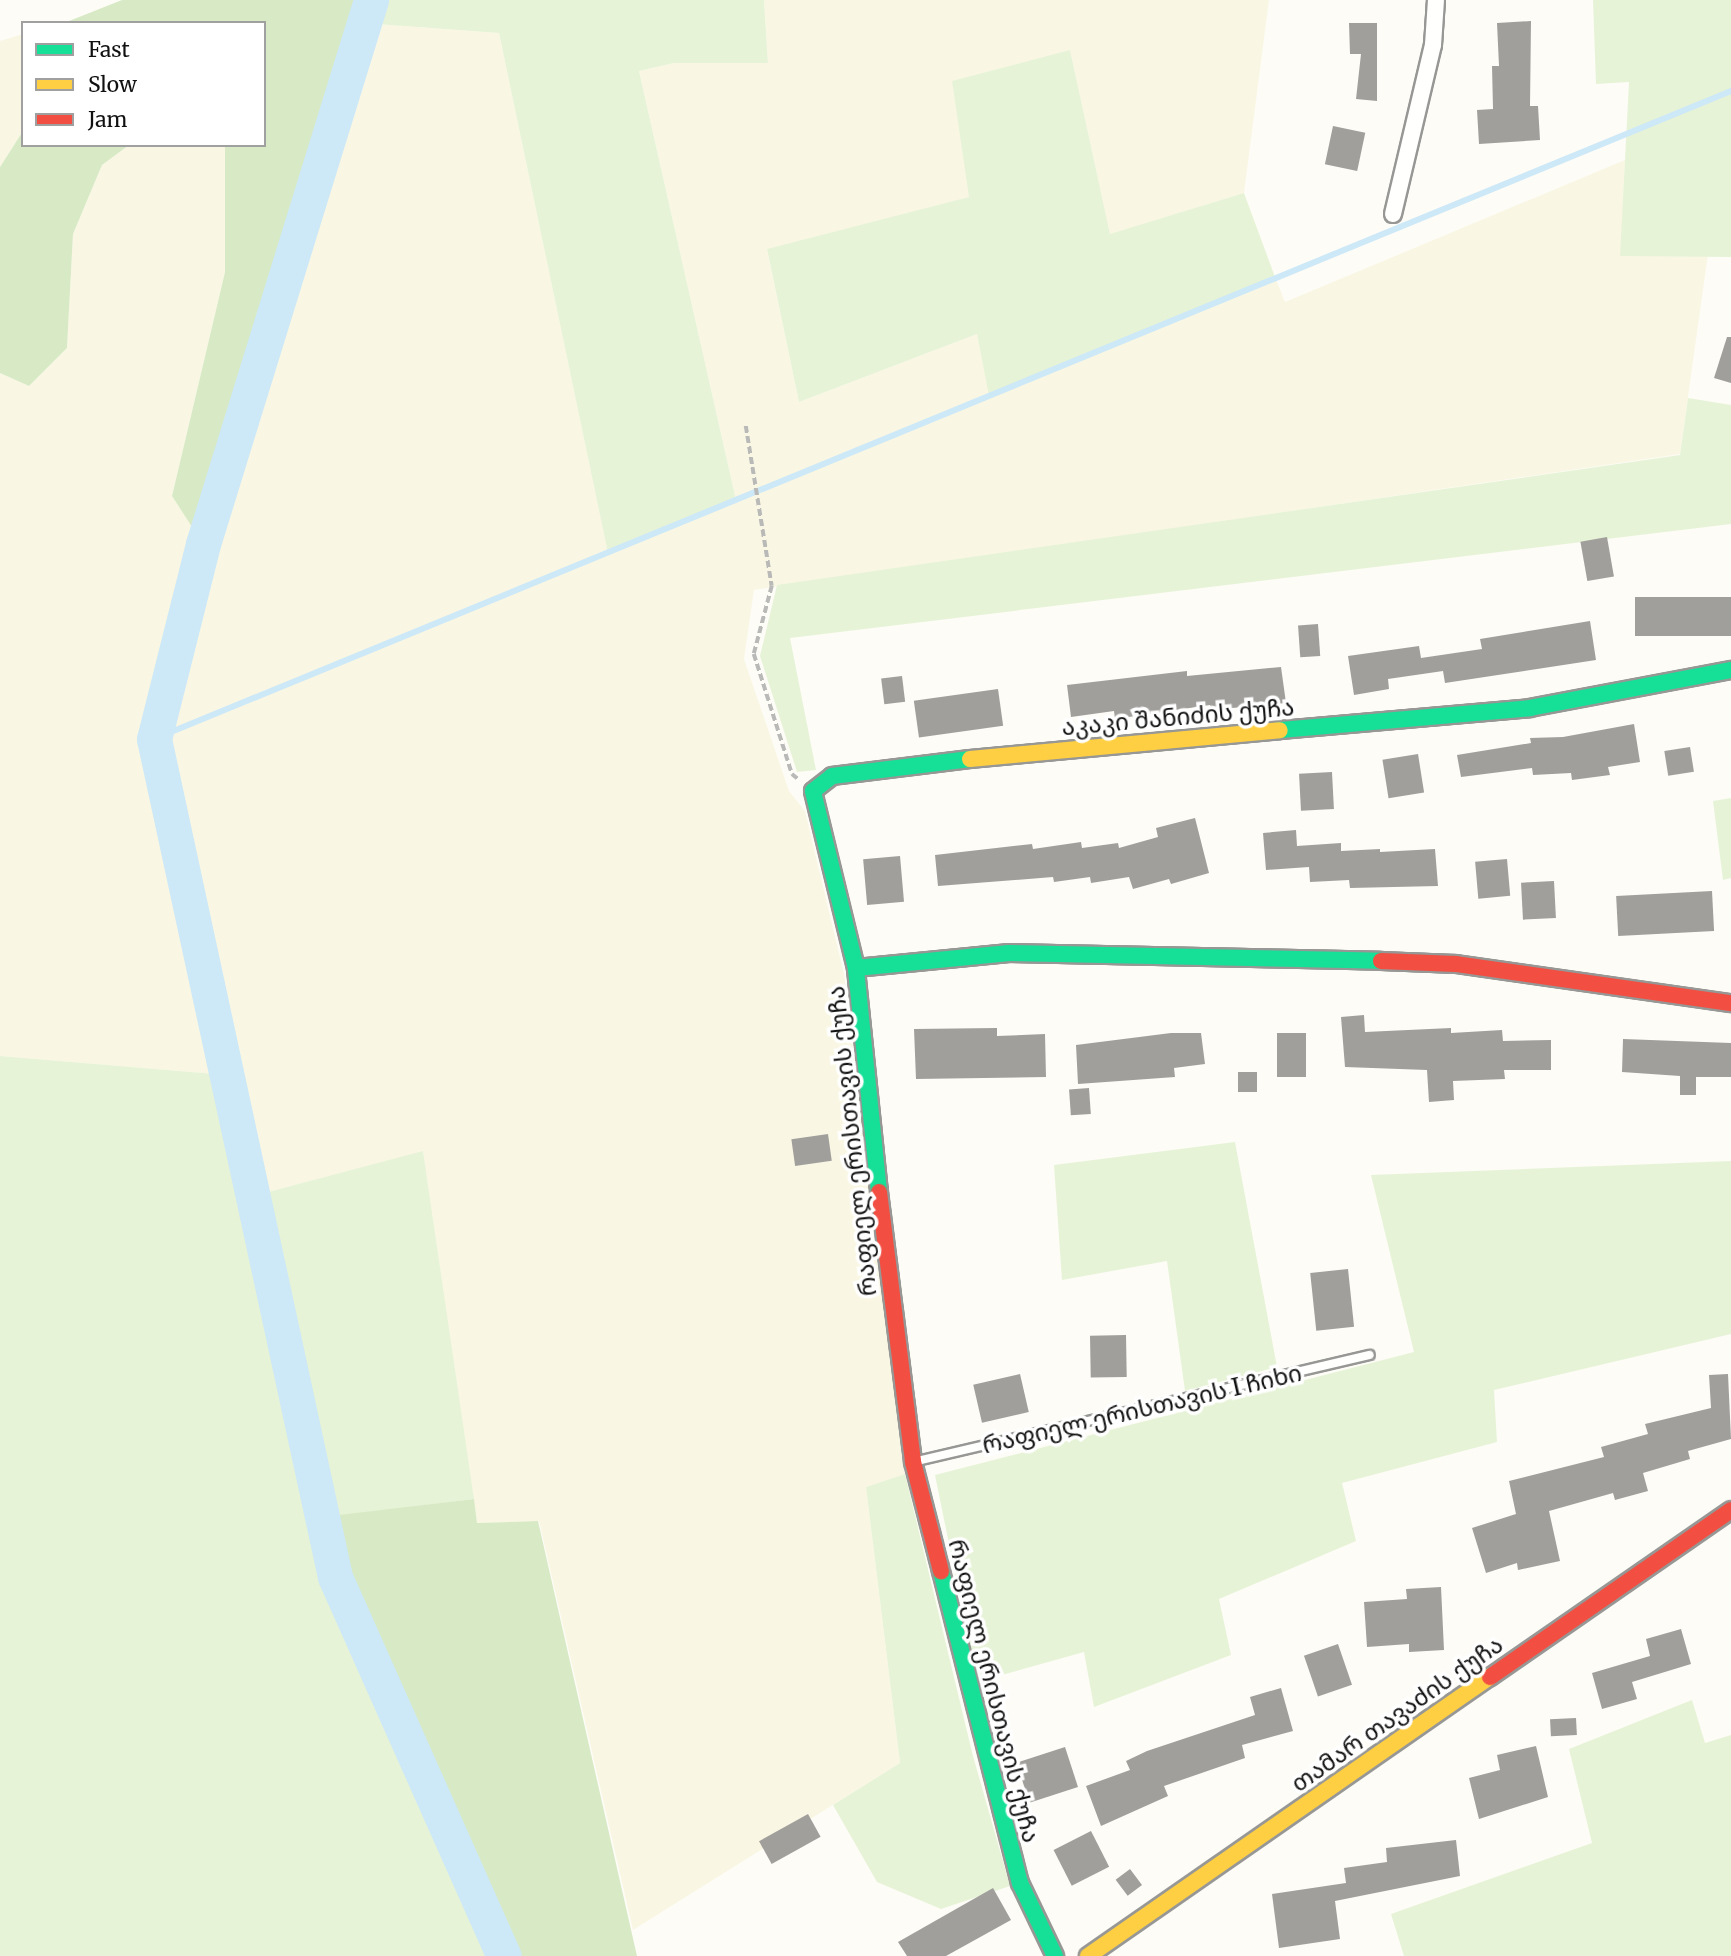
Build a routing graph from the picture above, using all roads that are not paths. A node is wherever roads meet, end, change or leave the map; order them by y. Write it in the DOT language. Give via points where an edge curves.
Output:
graph roads {
  1 [pos="1436,0"];
  2 [pos="1393,214"];
  3 [pos="1731,670"];
  4 [pos="856,968"];
  5 [pos="1731,1003"];
  6 [pos="1370,1356"];
  7 [pos="914,1462"];
  8 [pos="1731,1510"];
  9 [pos="1055,1956"];
  10 [pos="1088,1956"];
  1 -- 2 [label="street" via="1433,45"];
  3 -- 4 [label="main road, აკაკი შანიძის ქუჩა" via="1530,708 1031,752 832,776 813,791"];
  4 -- 5 [label="main road, რაფიელ ერისთავის ქუჩა" via="1009,953 1256,955 1455,964"];
  4 -- 7 [label="main road, რაფიელ ერისთავის ქუჩა" via="882,1225"];
  6 -- 7 [label="lane, რაფიელ ერისთავის I ჩიხი"];
  7 -- 9 [label="main road, რაფიელ ერისთავის ქუჩა" via="1020,1883"];
  8 -- 10 [label="main road, თამარ თავაძის ქუჩა"];
}
